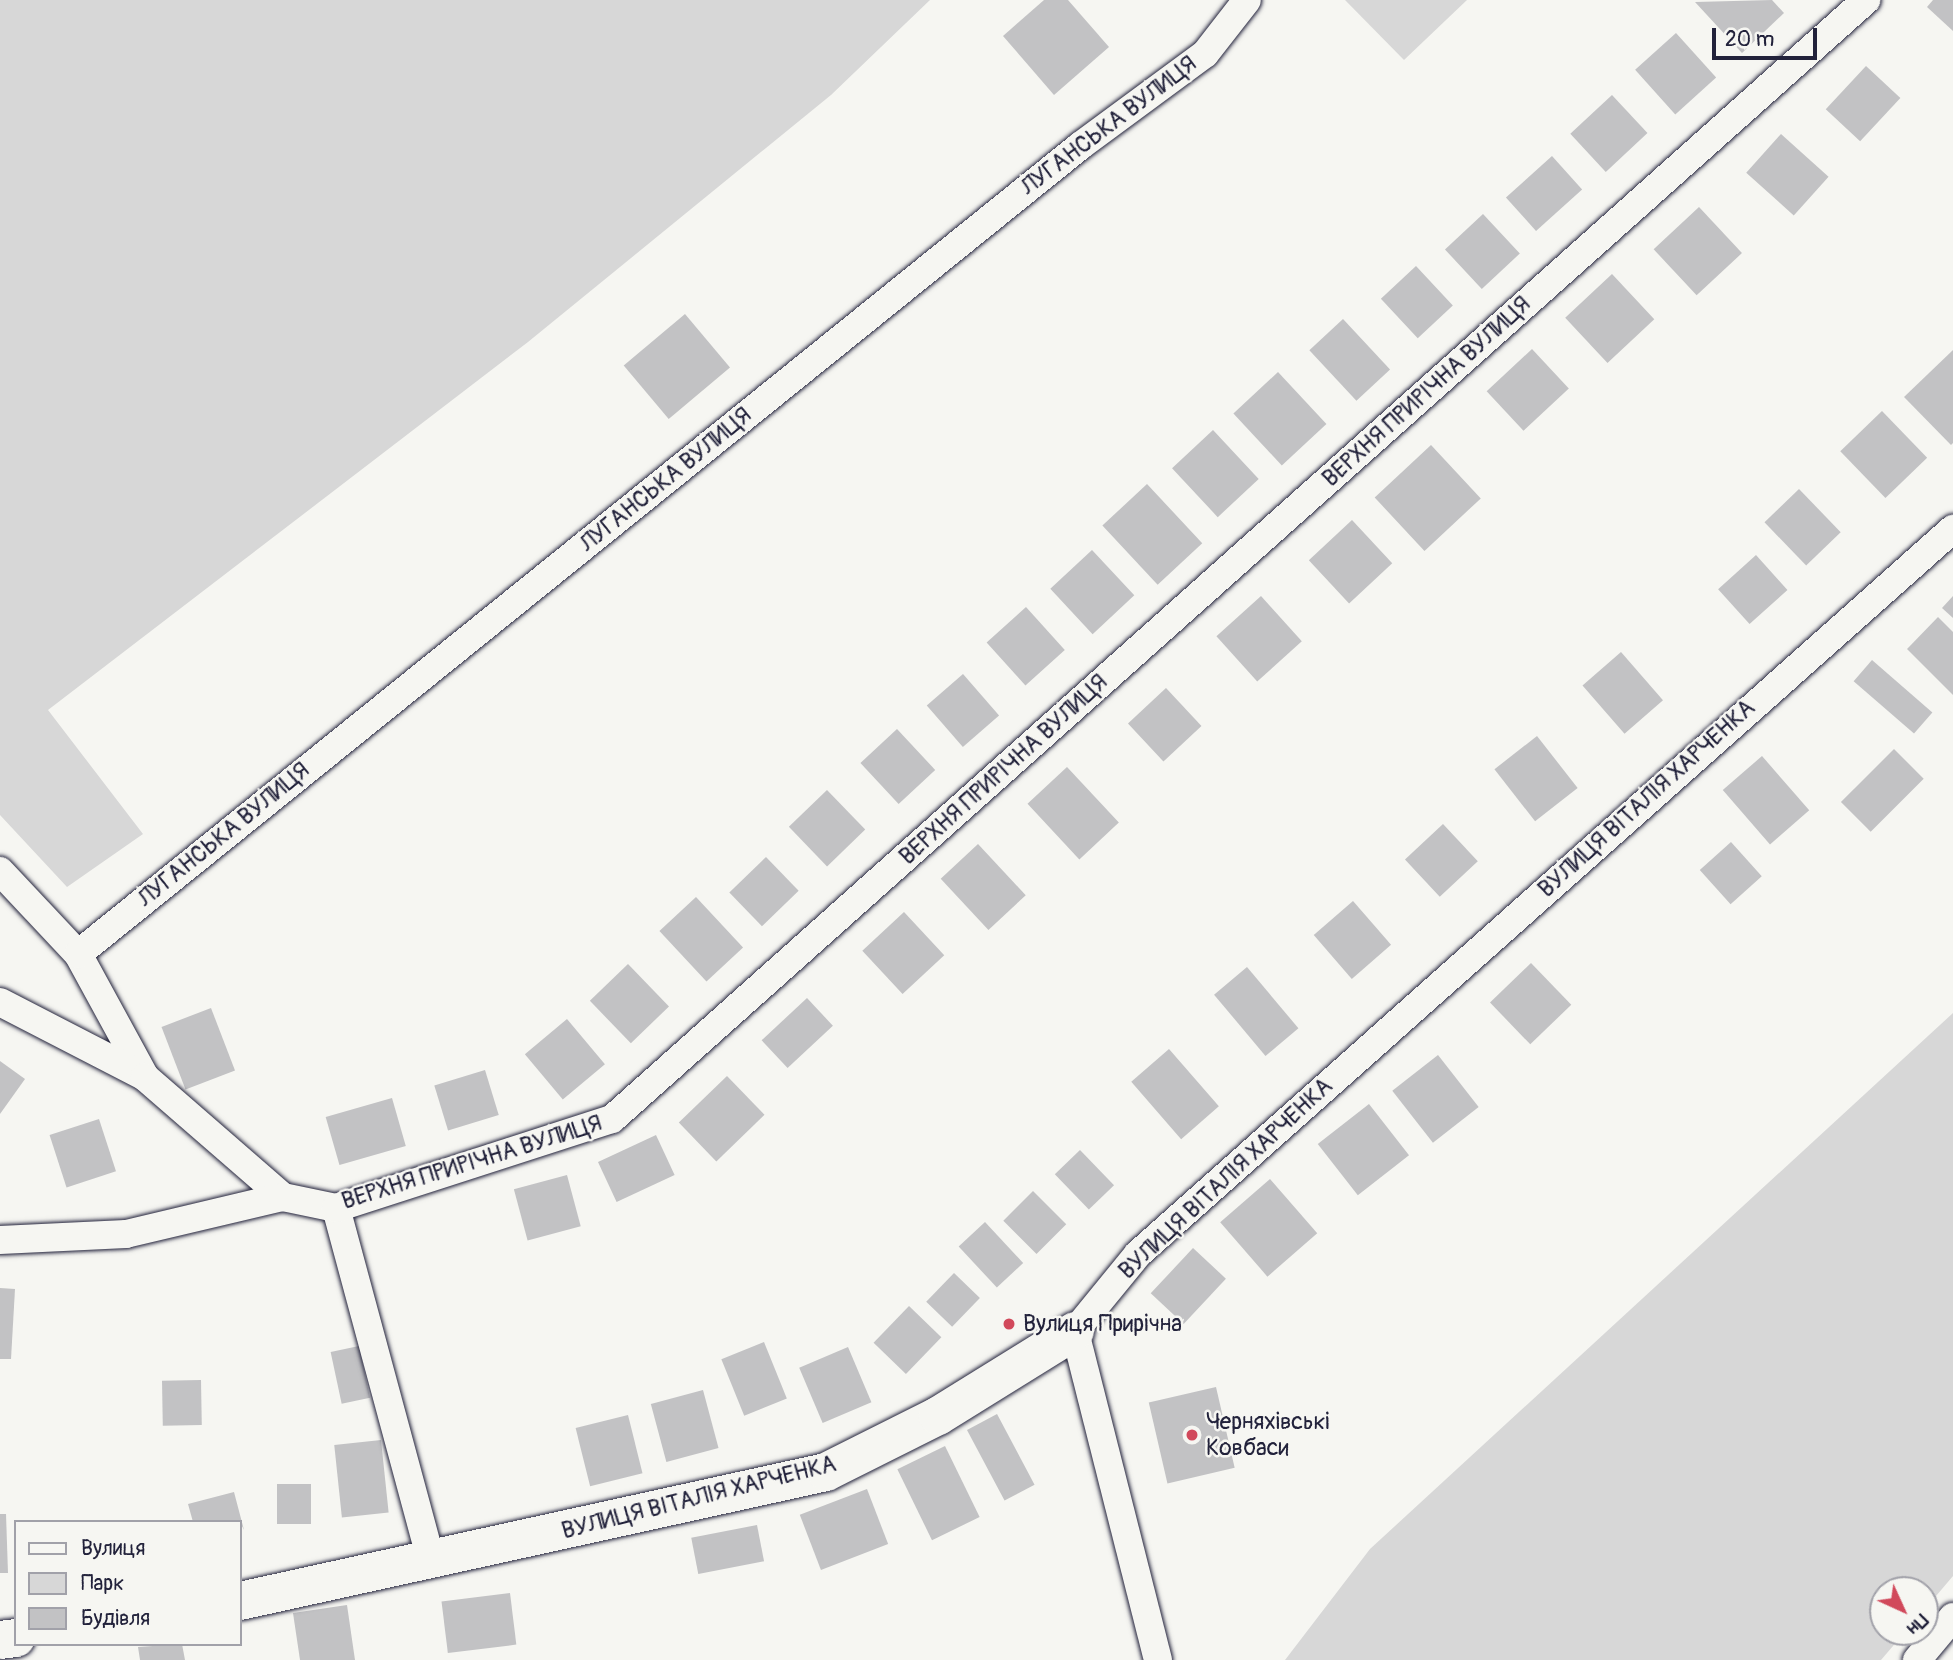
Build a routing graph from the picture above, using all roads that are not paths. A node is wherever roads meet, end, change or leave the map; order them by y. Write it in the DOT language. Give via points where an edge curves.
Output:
graph roads {
  1 [pos="1247,0"];
  2 [pos="1867,0"];
  3 [pos="1953,529"];
  4 [pos="0,871"];
  5 [pos="78,954"];
  6 [pos="0,1002"];
  7 [pos="145,1077"];
  8 [pos="283,1197"];
  9 [pos="337,1208"];
  10 [pos="0,1240"];
  11 [pos="1075,1331"];
  12 [pos="432,1563"];
  13 [pos="242,1601"];
  14 [pos="1953,1617"];
  15 [pos="1158,1660"];
  16 [pos="1917,1660"];
  1 -- 5 [label="street, ЛУГАНСЬКА ВУЛИЦЯ" via="1205,54 1069,154"];
  2 -- 9 [label="street, ВЕРХНЯ ПРИРІЧНА ВУЛИЦЯ" via="612,1119"];
  3 -- 11 [label="street, ВУЛИЦЯ ВІТАЛІЯ ХАРЧЕНКА" via="1138,1254"];
  4 -- 5 [label="street"];
  5 -- 7 [label="street"];
  6 -- 7 [label="street"];
  7 -- 8 [label="street"];
  8 -- 9 [label="street, ВЕРХНЯ ПРИРІЧНА ВУЛИЦЯ"];
  8 -- 10 [label="street, ВЕРХНЯ ПРИРІЧНА ВУЛИЦЯ" via="126,1234"];
  9 -- 12 [label="street"];
  11 -- 12 [label="street, ВУЛИЦЯ ВІТАЛІЯ ХАРЧЕНКА" via="938,1416 826,1472"];
  11 -- 15 [label="street"];
  12 -- 13 [label="street, ВУЛИЦЯ ВІТАЛІЯ ХАРЧЕНКА"];
  14 -- 16 [label="street"];
}
